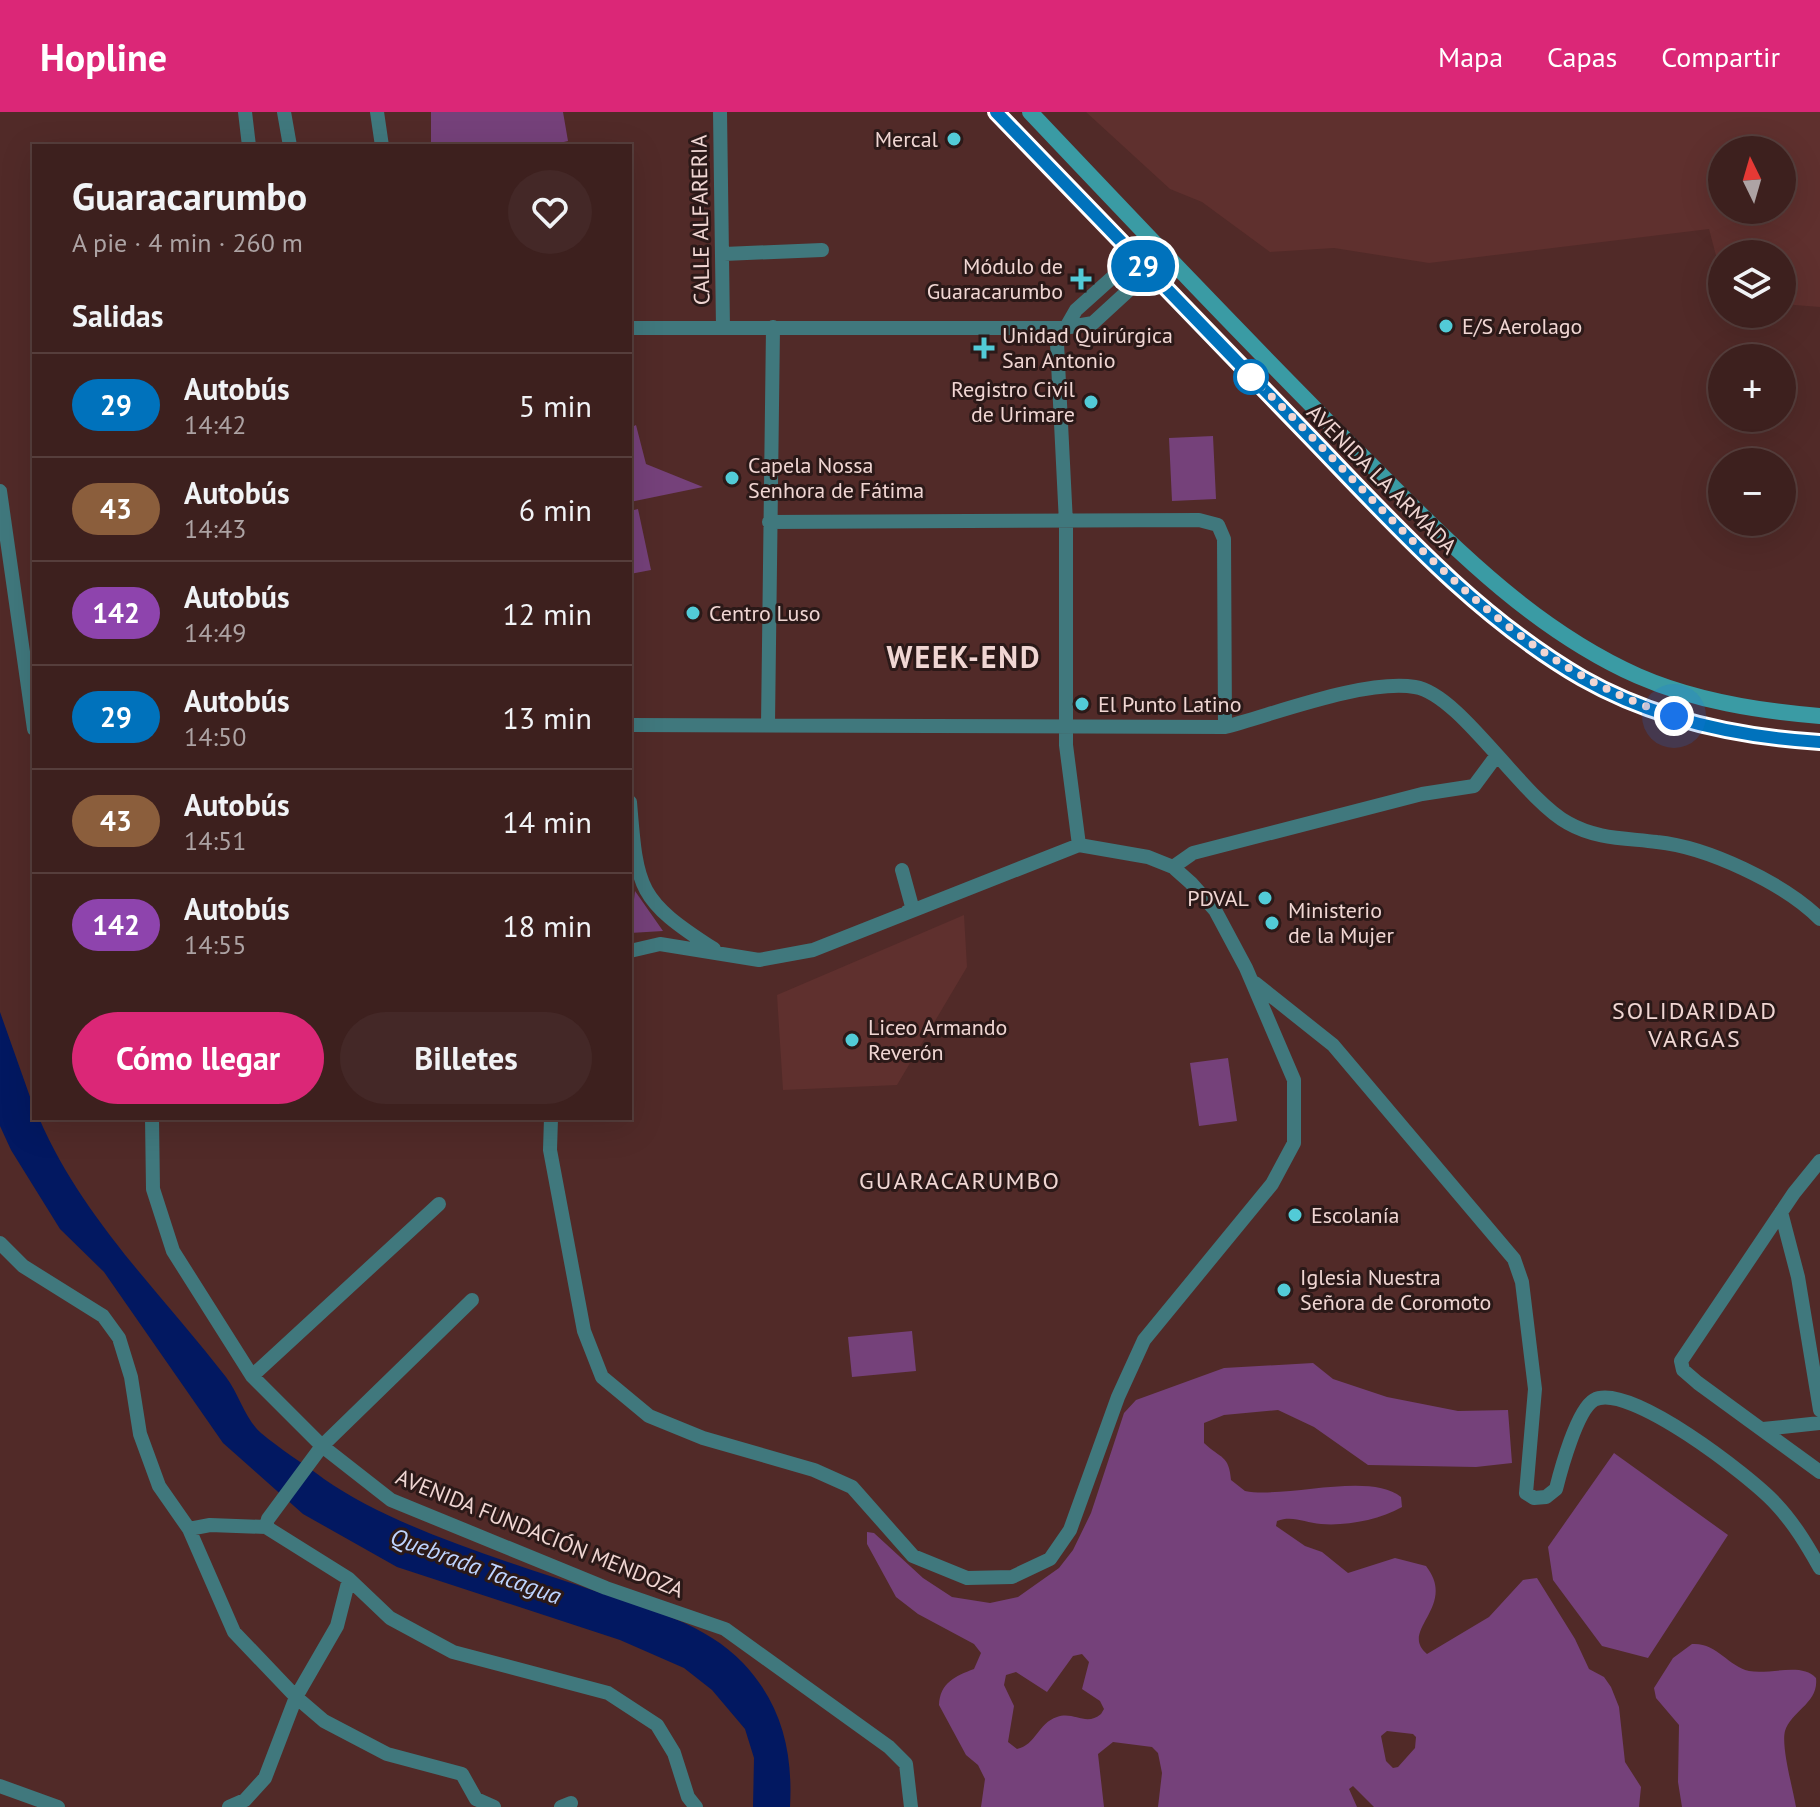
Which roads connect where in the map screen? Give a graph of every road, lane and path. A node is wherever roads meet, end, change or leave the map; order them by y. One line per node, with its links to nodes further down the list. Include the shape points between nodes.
1 (245, 112): 7 (street)
2 (284, 112): 8 (street)
3 (377, 112): 9 (street)
4 (720, 112): 12 (street, CALLE ALFARERIA)
5 (996, 112): 14 (main road, AVENIDA LA ARMADA)
6 (1030, 112): 10 (main road, AVENIDA LA ARMADA)
7 (249, 144)
8 (290, 144)
9 (382, 144)
10 (1153, 241): 13 (main road, AVENIDA LA ARMADA); 14 (street)
11 (822, 250): 12 (street)
12 (724, 254): 18 (street, CALLE ALFARERIA)
13 (1167, 255): 15 (street); 24 (main road, AVENIDA LA ARMADA, via 1440,533 1539,620 1603,658 1678,691 1755,709)
14 (1135, 258): 15 (main road, AVENIDA LA ARMADA); 19 (street, via 1076,310)
15 (1149, 272): 19 (street, via 1093,323); 29 (main road, AVENIDA LA ARMADA, via 1424,555 1545,654 1584,679 1658,711 1735,732)
16 (773, 327): 18 (street); 19 (street); 21 (street)
17 (632, 328): 18 (street)
18 (723, 328)
19 (1064, 328): 22 (street, via 1057,343)
20 (0, 491): 23 (street)
21 (769, 522): 22 (street); 25 (street)
22 (1066, 523): 26 (street); 28 (street, via 1199,520 1218,525 1224,539)
23 (32, 715)
24 (1820, 716)
25 (768, 724): 26 (street); 27 (street)
26 (1065, 724): 28 (street); 32 (street)
27 (632, 725)
28 (1225, 727): 30 (street, via 1384,685 1414,687 1431,691)
29 (1820, 742)
30 (1497, 755): 34 (street, via 1474,786 1422,794 1193,853); 38 (street, via 1566,823 1621,840 1691,849 1776,886)
31 (632, 824): 33 (street)
32 (1079, 845): 34 (street, via 1123,851); 37 (street)
33 (636, 867): 36 (street); 40 (street, via 648,898)
34 (1173, 867): 41 (street, via 1215,910)
35 (902, 870): 37 (street)
36 (632, 882)
37 (913, 910): 40 (street, via 813,950 759,960)
38 (1820, 919)
39 (632, 951): 40 (street, via 660,944)
40 (718, 951)
41 (1252, 981): 43 (street, via 1294,1080 1294,1143 1272,1184 1144,1340 1070,1530 1050,1559 1012,1577 967,1578 913,1556 852,1487 649,1416 602,1377 575,1288 550,1150); 57 (street, via 1333,1045 1514,1259 1522,1282 1535,1389 1526,1493 1546,1497 1556,1489 1584,1408 1596,1398 1616,1398 1661,1419 1750,1477 1798,1530)
42 (152, 1120): 49 (street, AVENIDA FUNDACIÓN MENDOZA, via 153,1189 173,1251)
43 (551, 1120)
44 (1820, 1161): 46 (street)
45 (439, 1204): 49 (street)
46 (1781, 1212): 50 (street, via 1801,1290); 52 (street, via 1681,1361 1698,1383)
47 (0, 1243): 56 (street, via 23,1266 103,1316 119,1338 154,1473)
48 (472, 1300): 53 (street)
49 (252, 1376): 53 (street, AVENIDA FUNDACIÓN MENDOZA)
50 (1820, 1410)
51 (1820, 1423): 52 (street)
52 (1763, 1429): 54 (street)
53 (322, 1446): 55 (street); 66 (street, AVENIDA FUNDACIÓN MENDOZA, via 391,1500 736,1635 889,1747 906,1764)
54 (1820, 1472)
55 (267, 1523): 56 (street); 58 (street)
56 (189, 1529): 59 (street, via 234,1632)
57 (1820, 1568)
58 (349, 1579): 59 (street, via 337,1626); 65 (street, via 390,1618 453,1652 608,1693 657,1725)
59 (296, 1697): 61 (street, via 324,1721 387,1754 462,1774); 63 (street, via 265,1778 245,1800)
60 (0, 1786): 62 (street)
61 (474, 1803): 64 (street)
62 (58, 1807)
63 (229, 1807)
64 (494, 1807)
65 (696, 1807)
66 (911, 1807)

